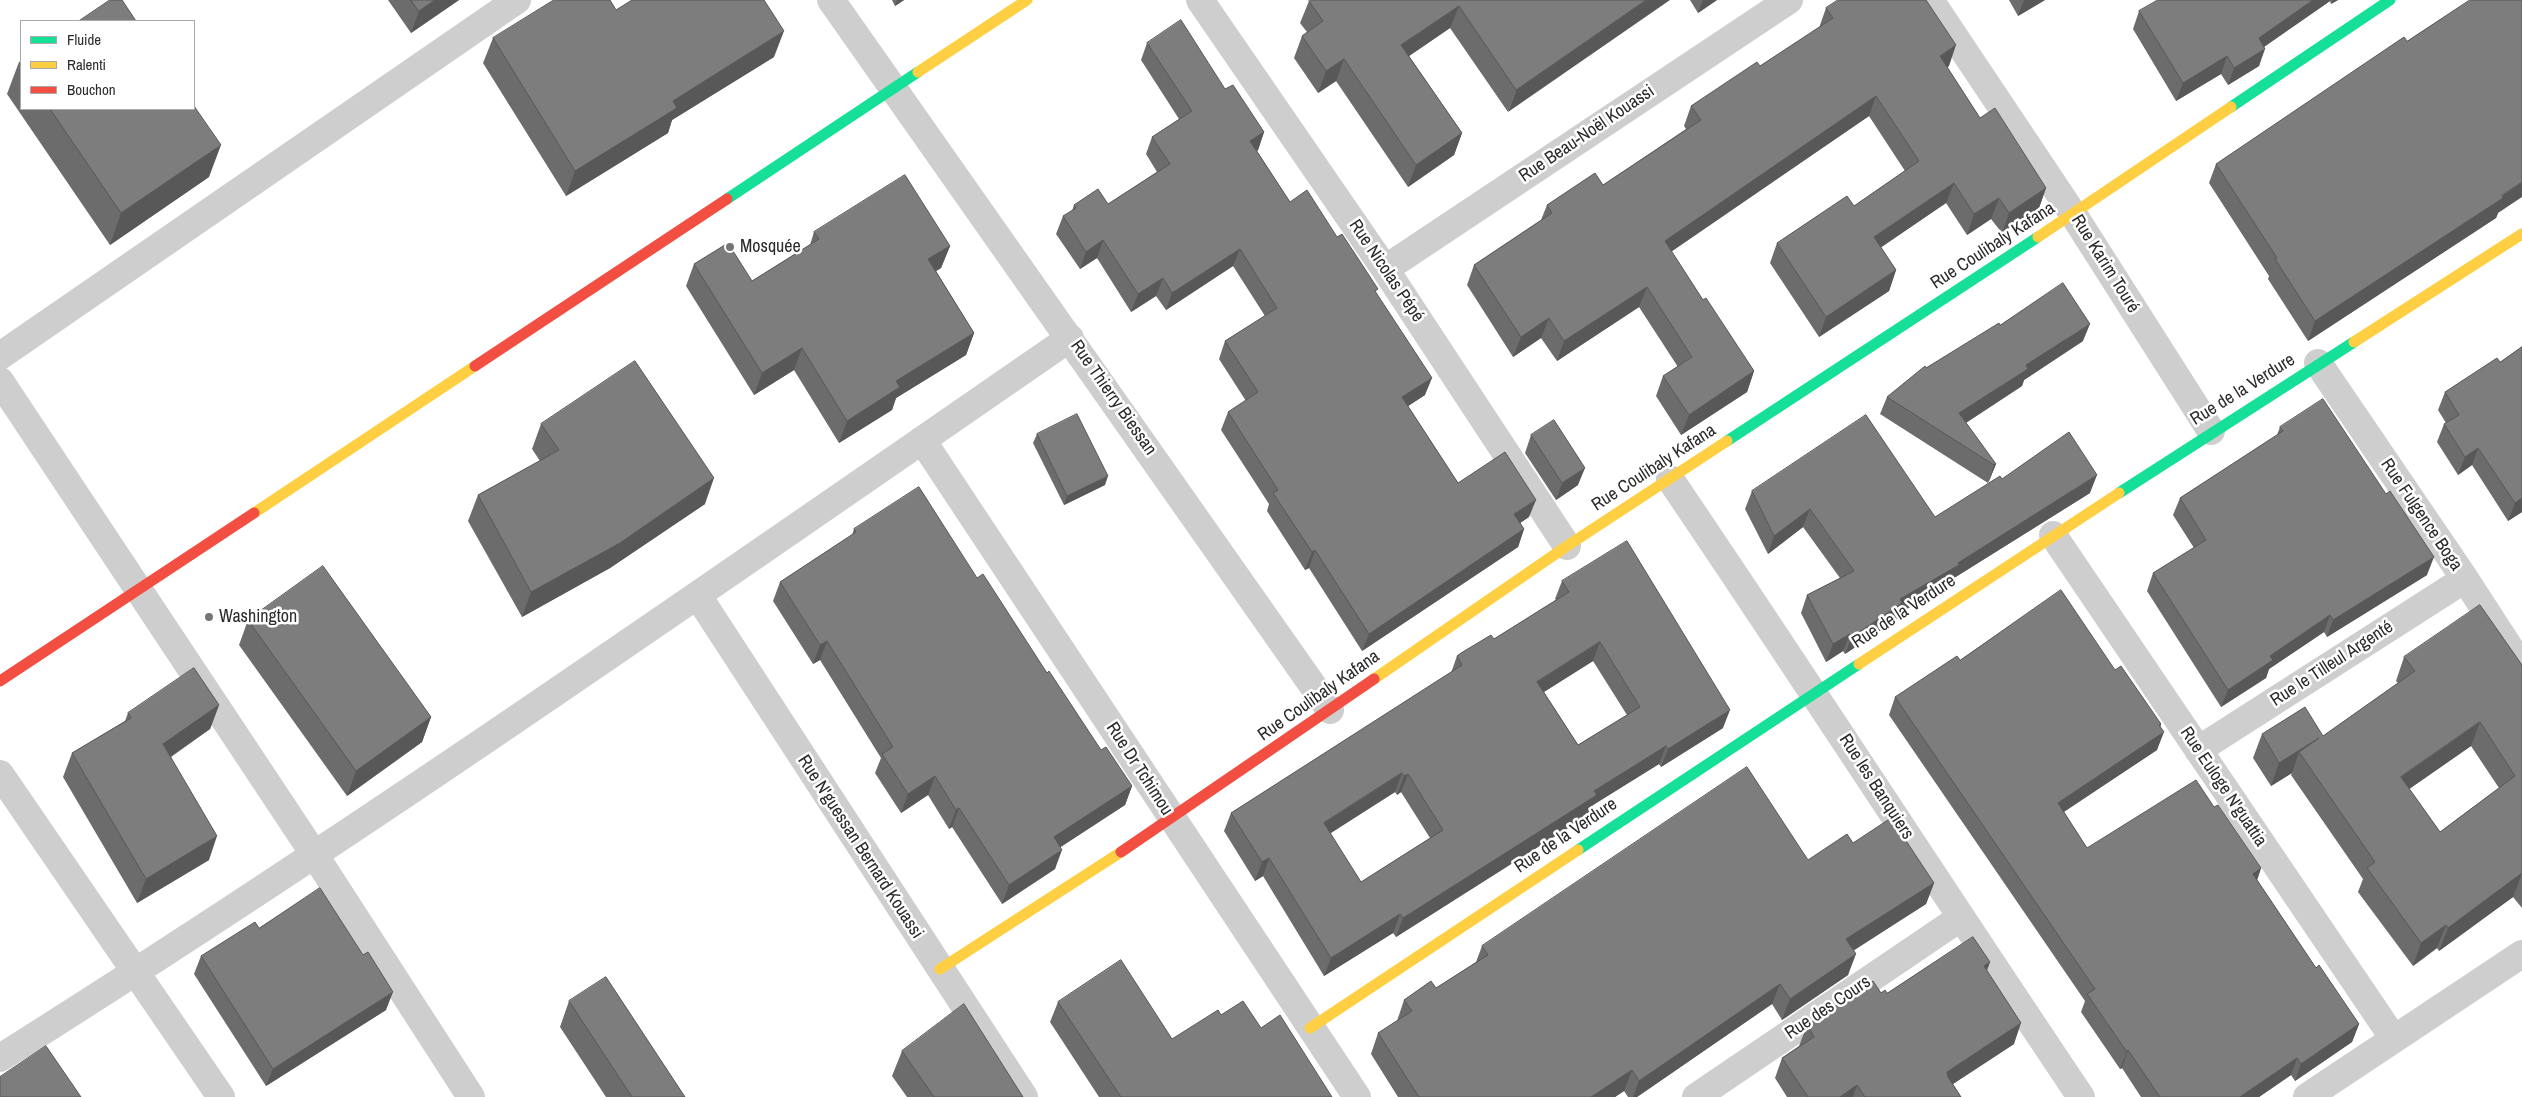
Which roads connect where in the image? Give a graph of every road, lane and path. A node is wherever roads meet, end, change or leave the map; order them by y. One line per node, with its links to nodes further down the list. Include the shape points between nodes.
1 (517, 0): 13 (street)
2 (831, 0): 8 (street, Rue Thierry Biessan)
3 (1026, 0): 8 (street)
4 (1200, 0): 11 (street, Rue Nicolas Pépé)
5 (1789, 0): 11 (street, Rue Beau-Noël Kouassi)
6 (1930, 0): 9 (street, Rue Karim Touré)
7 (2390, 0): 9 (street, Rue Coulibaly Kafana)
8 (892, 89): 12 (street, Rue Thierry Biessan); 22 (street)
9 (2073, 214): 16 (street, Rue Karim Touré); 18 (street, Rue Coulibaly Kafana)
10 (2522, 234): 14 (street, Rue de la Verdure)
11 (1385, 269): 20 (street, Rue Nicolas Pépé)
12 (1070, 338): 17 (street); 27 (street, Rue Thierry Biessan)
13 (0, 356)
14 (2318, 363): 16 (street, Rue de la Verdure); 21 (street, Rue Fulgence Boga)
15 (0, 381): 22 (street)
16 (2211, 431): 19 (street, Rue de la Verdure)
17 (922, 440): 23 (street); 30 (street, Rue Dr Tchimou)
18 (1670, 479): 20 (street, Rue Coulibaly Kafana); 26 (street, Rue les Banquiers)
19 (2053, 535): 26 (street, Rue de la Verdure); 28 (street, Rue Euloge N'guattia)
20 (1567, 546): 27 (street, Rue Coulibaly Kafana)
21 (2465, 579): 24 (street, Rue Fulgence Boga); 28 (street, Rue le Tilleul Argenté)
22 (137, 589): 25 (street); 31 (street)
23 (698, 596): 31 (street); 34 (street, Rue N'guessan Bernard Kouassi)
24 (2522, 667)
25 (0, 681)
26 (1814, 692): 32 (street, Rue les Banquiers); 36 (street, Rue de la Verdure)
27 (1330, 710): 30 (street, Rue Coulibaly Kafana)
28 (2198, 750): 37 (street, Rue Euloge N'guattia)
29 (0, 774): 35 (street)
30 (1172, 819): 34 (street, Rue Coulibaly Kafana); 36 (street, Rue Dr Tchimou)
31 (314, 854): 35 (street); 40 (street)
32 (1960, 918): 43 (street, Rue des Cours); 44 (street, Rue les Banquiers)
33 (2522, 954): 37 (street)
34 (940, 969): 41 (street, Rue N'guessan Bernard Kouassi)
35 (137, 972): 38 (street); 39 (street)
36 (1310, 1028): 42 (street, Rue Dr Tchimou)
37 (2394, 1039): 45 (street)
38 (0, 1058)
39 (221, 1097)
40 (471, 1097)
41 (1024, 1097)
42 (1357, 1097)
43 (1696, 1097)
44 (2081, 1097)
45 (2307, 1097)

